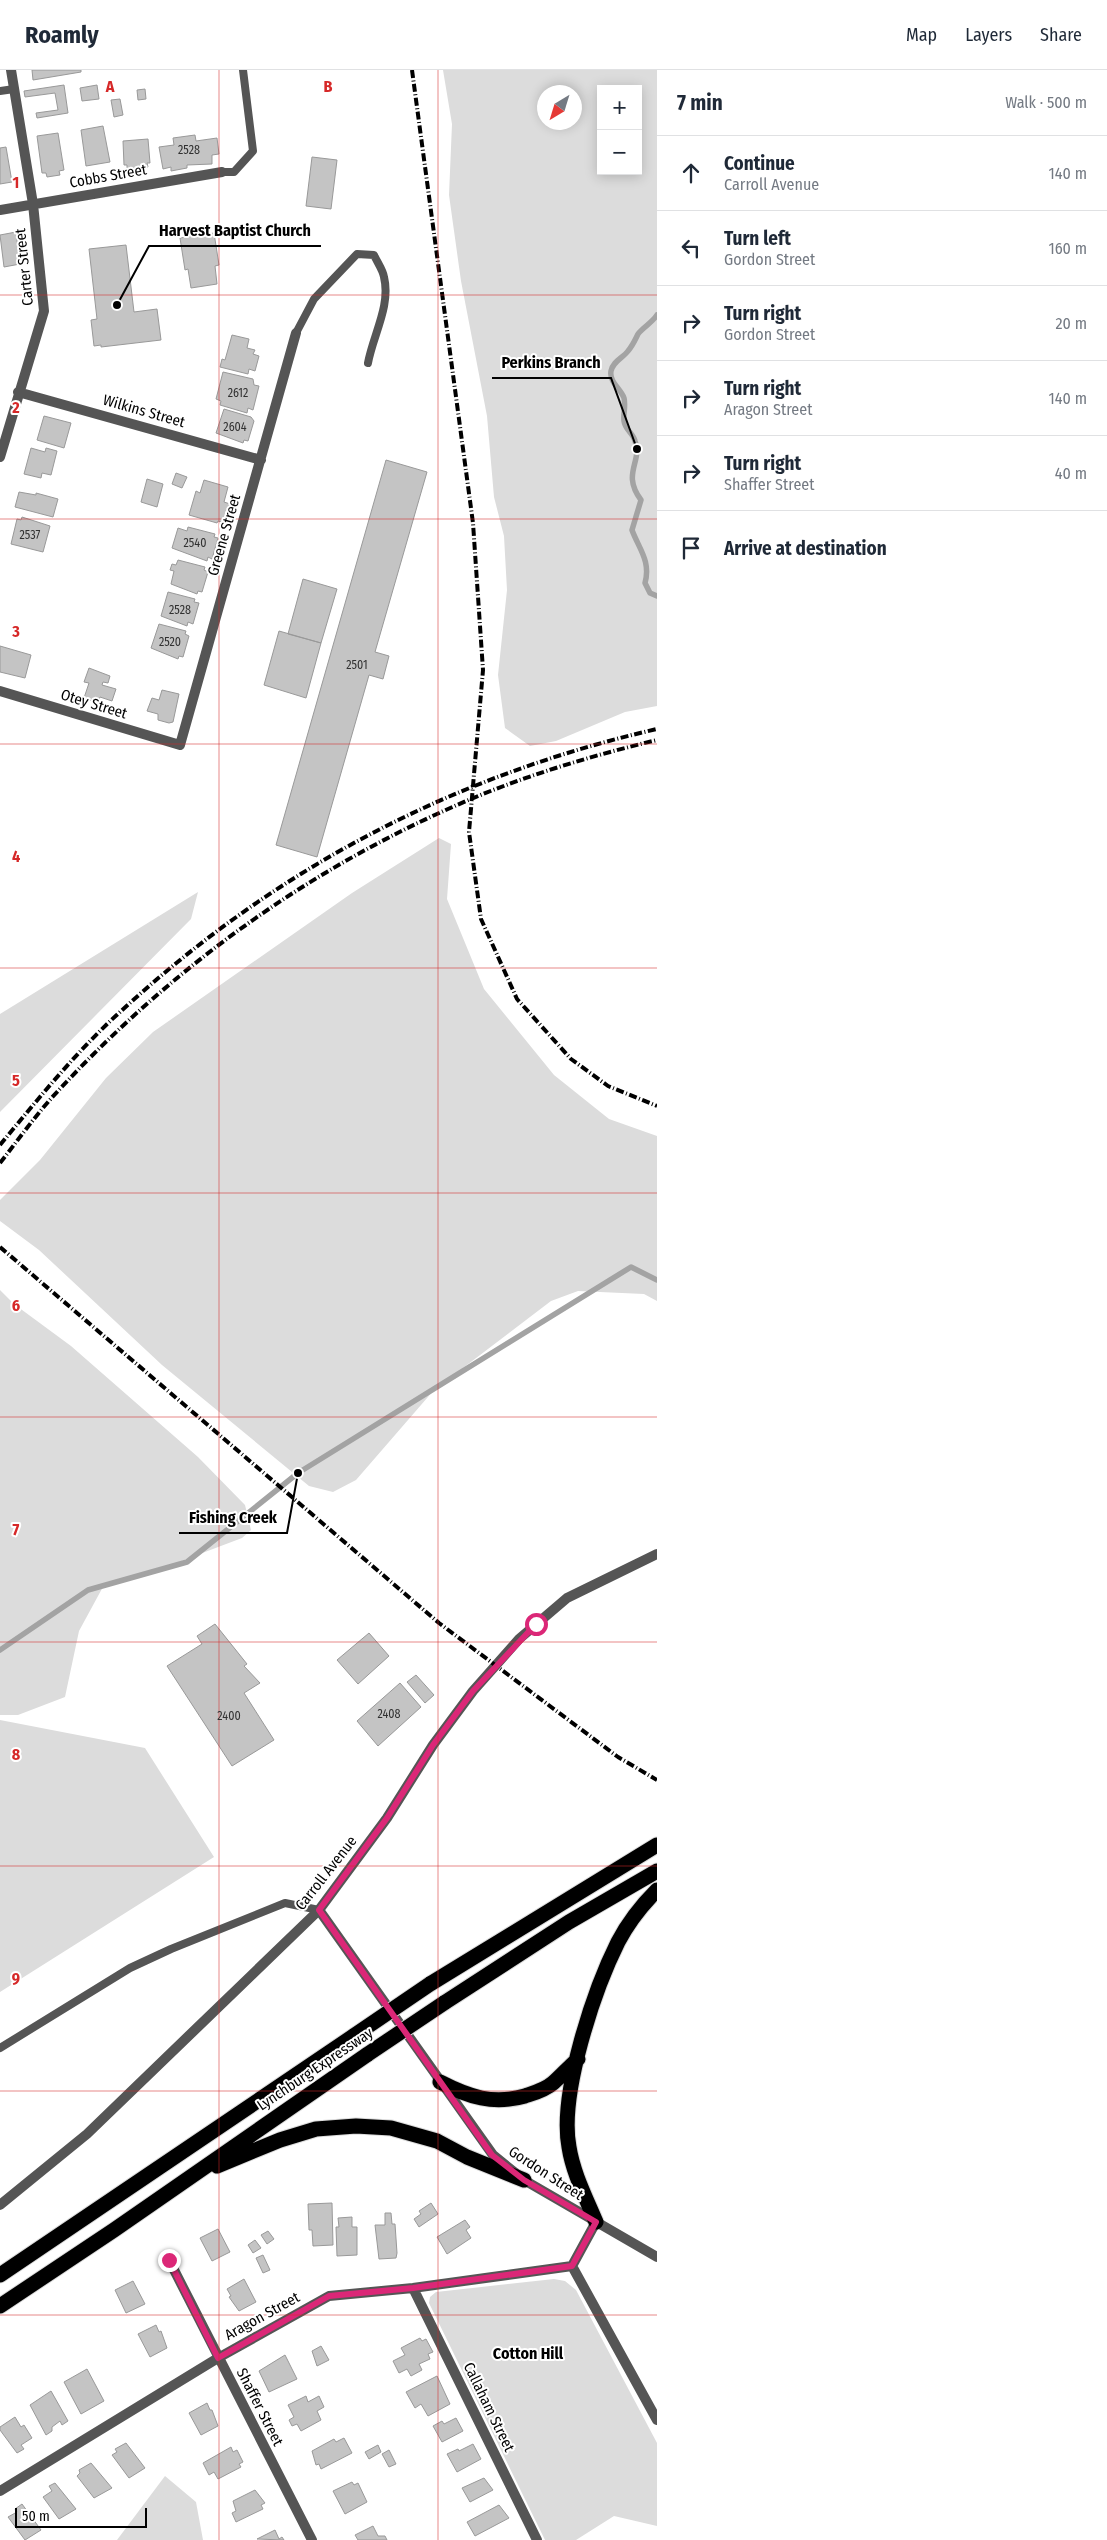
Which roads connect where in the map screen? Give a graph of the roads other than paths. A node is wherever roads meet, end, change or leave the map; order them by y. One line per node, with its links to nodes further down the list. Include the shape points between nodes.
1 (11, 70): 3 (street, Carter Street)
2 (243, 70): 5 (lane, via 253,151 234,172)
3 (14, 89): 4 (lane); 6 (street, Carter Street)
4 (0, 91)
5 (222, 172): 6 (street, Cobbs Street)
6 (33, 204): 7 (street, Cobbs Street); 10 (street, Carter Street, via 44,311)
7 (0, 210)
8 (296, 333): 9 (lane, via 314,299 344,265 357,254 374,255 384,277 384,313); 12 (street, Greene Street)
9 (368, 363)
10 (18, 392): 11 (street, Carter Street); 12 (street, Wilkins Street)
11 (0, 457)
12 (262, 460): 14 (street, Greene Street)
13 (0, 691): 14 (street, Otey Street)
14 (180, 745)
15 (657, 1554): 19 (street, Carroll Avenue, via 567,1598 519,1639 467,1698 387,1818)
16 (657, 1845): 30 (highway, Lynchburg Expressway, bridge, via 430,1984)
17 (657, 1871): 23 (highway, Lynchburg Expressway, bridge, via 569,1922 444,2003)
18 (657, 1890): 21 (highway, via 619,1940 600,1986)
19 (319, 1910): 20 (lane, via 285,1903 172,1949 130,1968); 22 (street, Gordon Street); 25 (street, Carroll Avenue, via 87,2134)
20 (0, 2048)
21 (578, 2060): 22 (highway, via 551,2085 534,2094 509,2100 486,2100); 26 (highway, via 568,2119 569,2147)
22 (440, 2082): 24 (street, Gordon Street, via 492,2155)
23 (190, 2177): 24 (highway, via 280,2140 316,2129 356,2126 392,2128 437,2141); 32 (highway, Lynchburg Expressway)
24 (524, 2180): 26 (street, Gordon Street)
25 (0, 2205)
26 (596, 2222): 27 (street, Gordon Street); 29 (street)
27 (657, 2257)
28 (169, 2260): 33 (street, Shaffer Street)
29 (572, 2266): 31 (street, Aragon Street); 34 (street)
30 (0, 2275)
31 (413, 2288): 33 (street, Aragon Street, via 329,2296); 37 (street, Callaham Street)
32 (0, 2306)
33 (218, 2358): 35 (street, Aragon Street); 36 (street, Shaffer Street)
34 (657, 2420)
35 (0, 2491)
36 (312, 2540)
37 (538, 2540)

